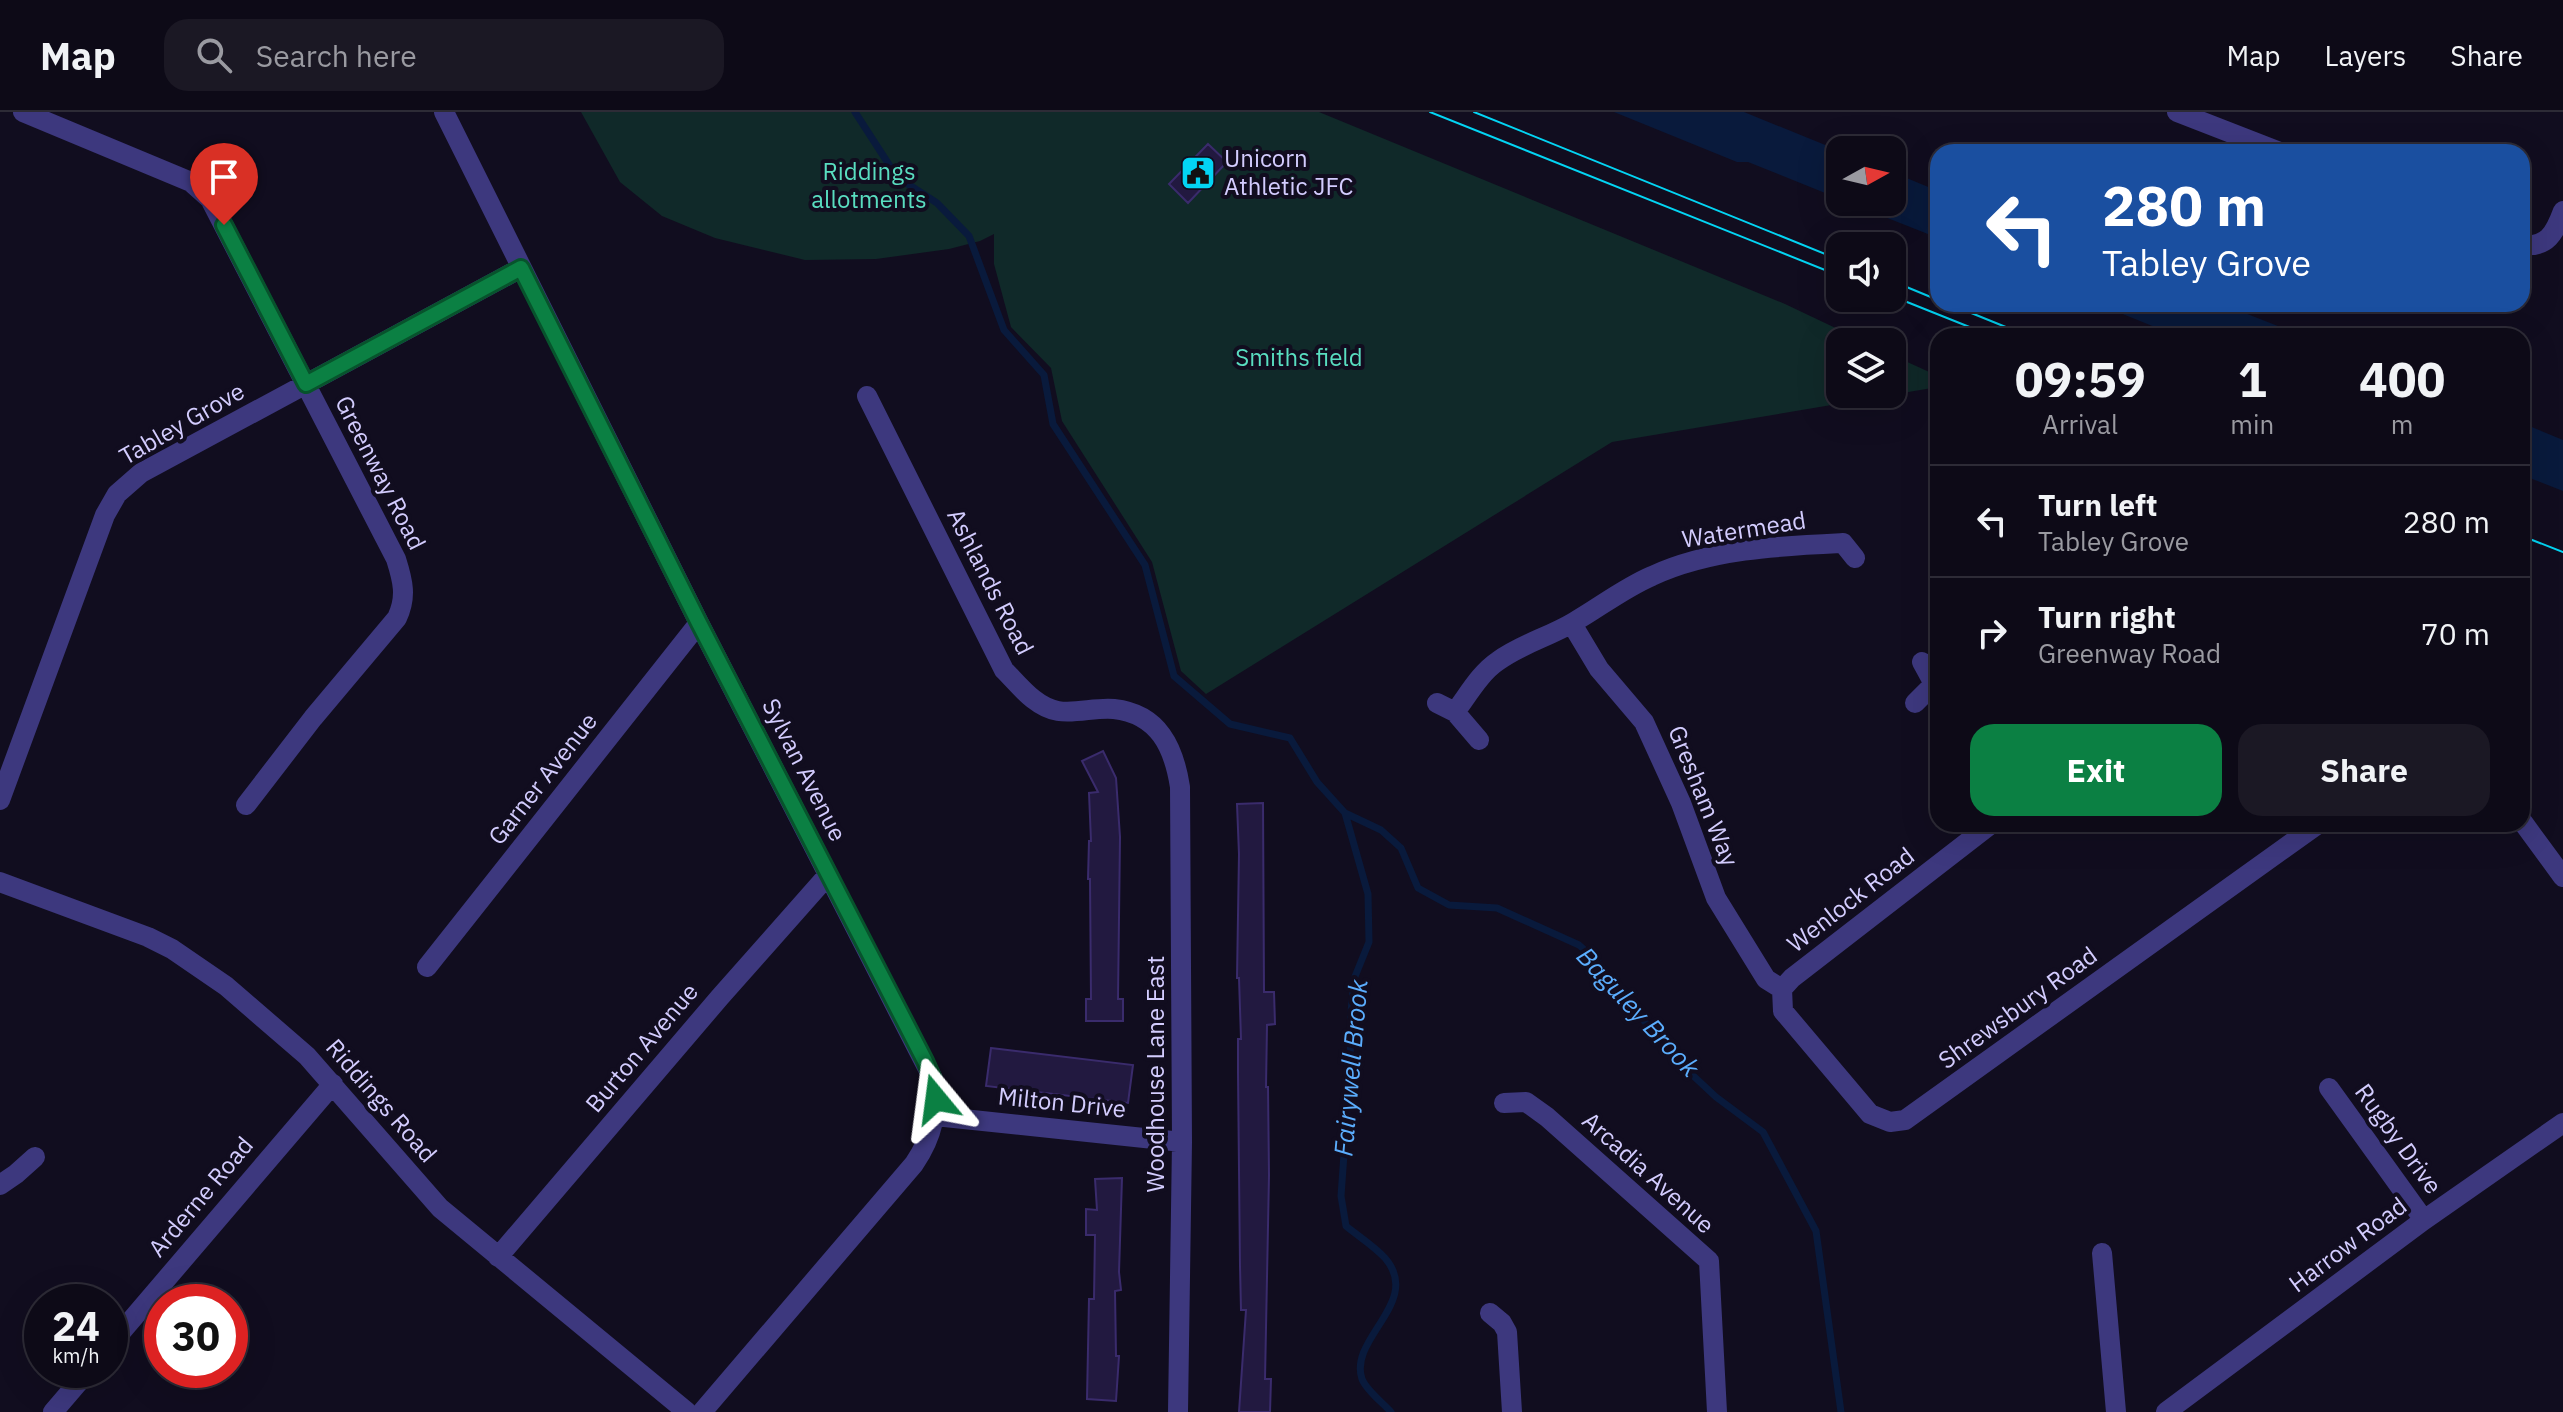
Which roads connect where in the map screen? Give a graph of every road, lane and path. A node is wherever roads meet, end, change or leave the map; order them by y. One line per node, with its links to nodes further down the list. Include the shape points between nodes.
1 (23, 112): 8 (street, Greenway Road, via 202,190)
2 (444, 112): 7 (street, Sylvan Avenue)
3 (2177, 112): 4 (street)
4 (2259, 144)
5 (2563, 211): 6 (street, via 2550,238)
6 (2530, 246)
7 (521, 268): 8 (street, Tabley Grove); 11 (street, Sylvan Avenue)
8 (306, 384): 19 (street, Tabley Grove, via 141,473 117,494); 20 (street, Greenway Road, via 396,559 405,592 397,618)
9 (867, 396): 17 (street, Ashlands Road, via 1004,670 1037,702 1057,711 1113,709 1135,714)
10 (1851, 543): 12 (street, Watermead, via 1757,550 1684,564 1623,590)
11 (699, 623): 24 (street, Sylvan Avenue); 27 (street, Garner Avenue)
12 (1572, 624): 18 (street, Watermead, via 1497,661 1446,708); 28 (street, Gresham Way, via 1599,669 1644,722 1716,898 1766,979)
13 (1922, 662): 14 (street)
14 (1930, 675)
15 (1930, 690): 16 (street)
16 (1915, 703)
17 (1165, 739): 34 (street, Woodhouse Lane East, via 1176,758 1180,787)
18 (1479, 740)
19 (0, 800)
20 (246, 805)
21 (1981, 832): 28 (street, Wenlock Road)
22 (2307, 832): 28 (street, Shrewsbury Road, via 1905,1120 1890,1122 1870,1114 1783,1011)
23 (2530, 832): 25 (street)
24 (828, 875): 32 (street, Sylvan Avenue, via 933,1079); 39 (street, Burton Avenue)
25 (2563, 877)
26 (0, 882): 29 (street, Riddings Road, via 172,949 252,1006)
27 (427, 967)
28 (1782, 989)
29 (333, 1084): 39 (street, Riddings Road, via 440,1208); 41 (street, Arderne Road)
30 (2329, 1088): 37 (street, Rugby Drive)
31 (1504, 1103): 48 (street, Arcadia Avenue, via 1526,1102 1547,1117 1709,1261)
32 (935, 1116): 34 (street, Milton Drive); 45 (street, Sylvan Avenue, via 914,1164)
33 (2563, 1123): 37 (street, Harrow Road)
34 (1182, 1142): 46 (street, Woodhouse Lane East)
35 (35, 1157): 36 (street)
36 (0, 1185)
37 (2424, 1220): 50 (street, Harrow Road)
38 (2102, 1253): 49 (street)
39 (498, 1257): 44 (street, Riddings Road)
40 (1490, 1313): 47 (street, via 1507,1332)
41 (128, 1324)
42 (74, 1388): 43 (street)
43 (53, 1412)
44 (687, 1412)
45 (702, 1412)
46 (1178, 1412)
47 (1512, 1412)
48 (1717, 1412)
49 (2116, 1412)
50 (2166, 1412)

